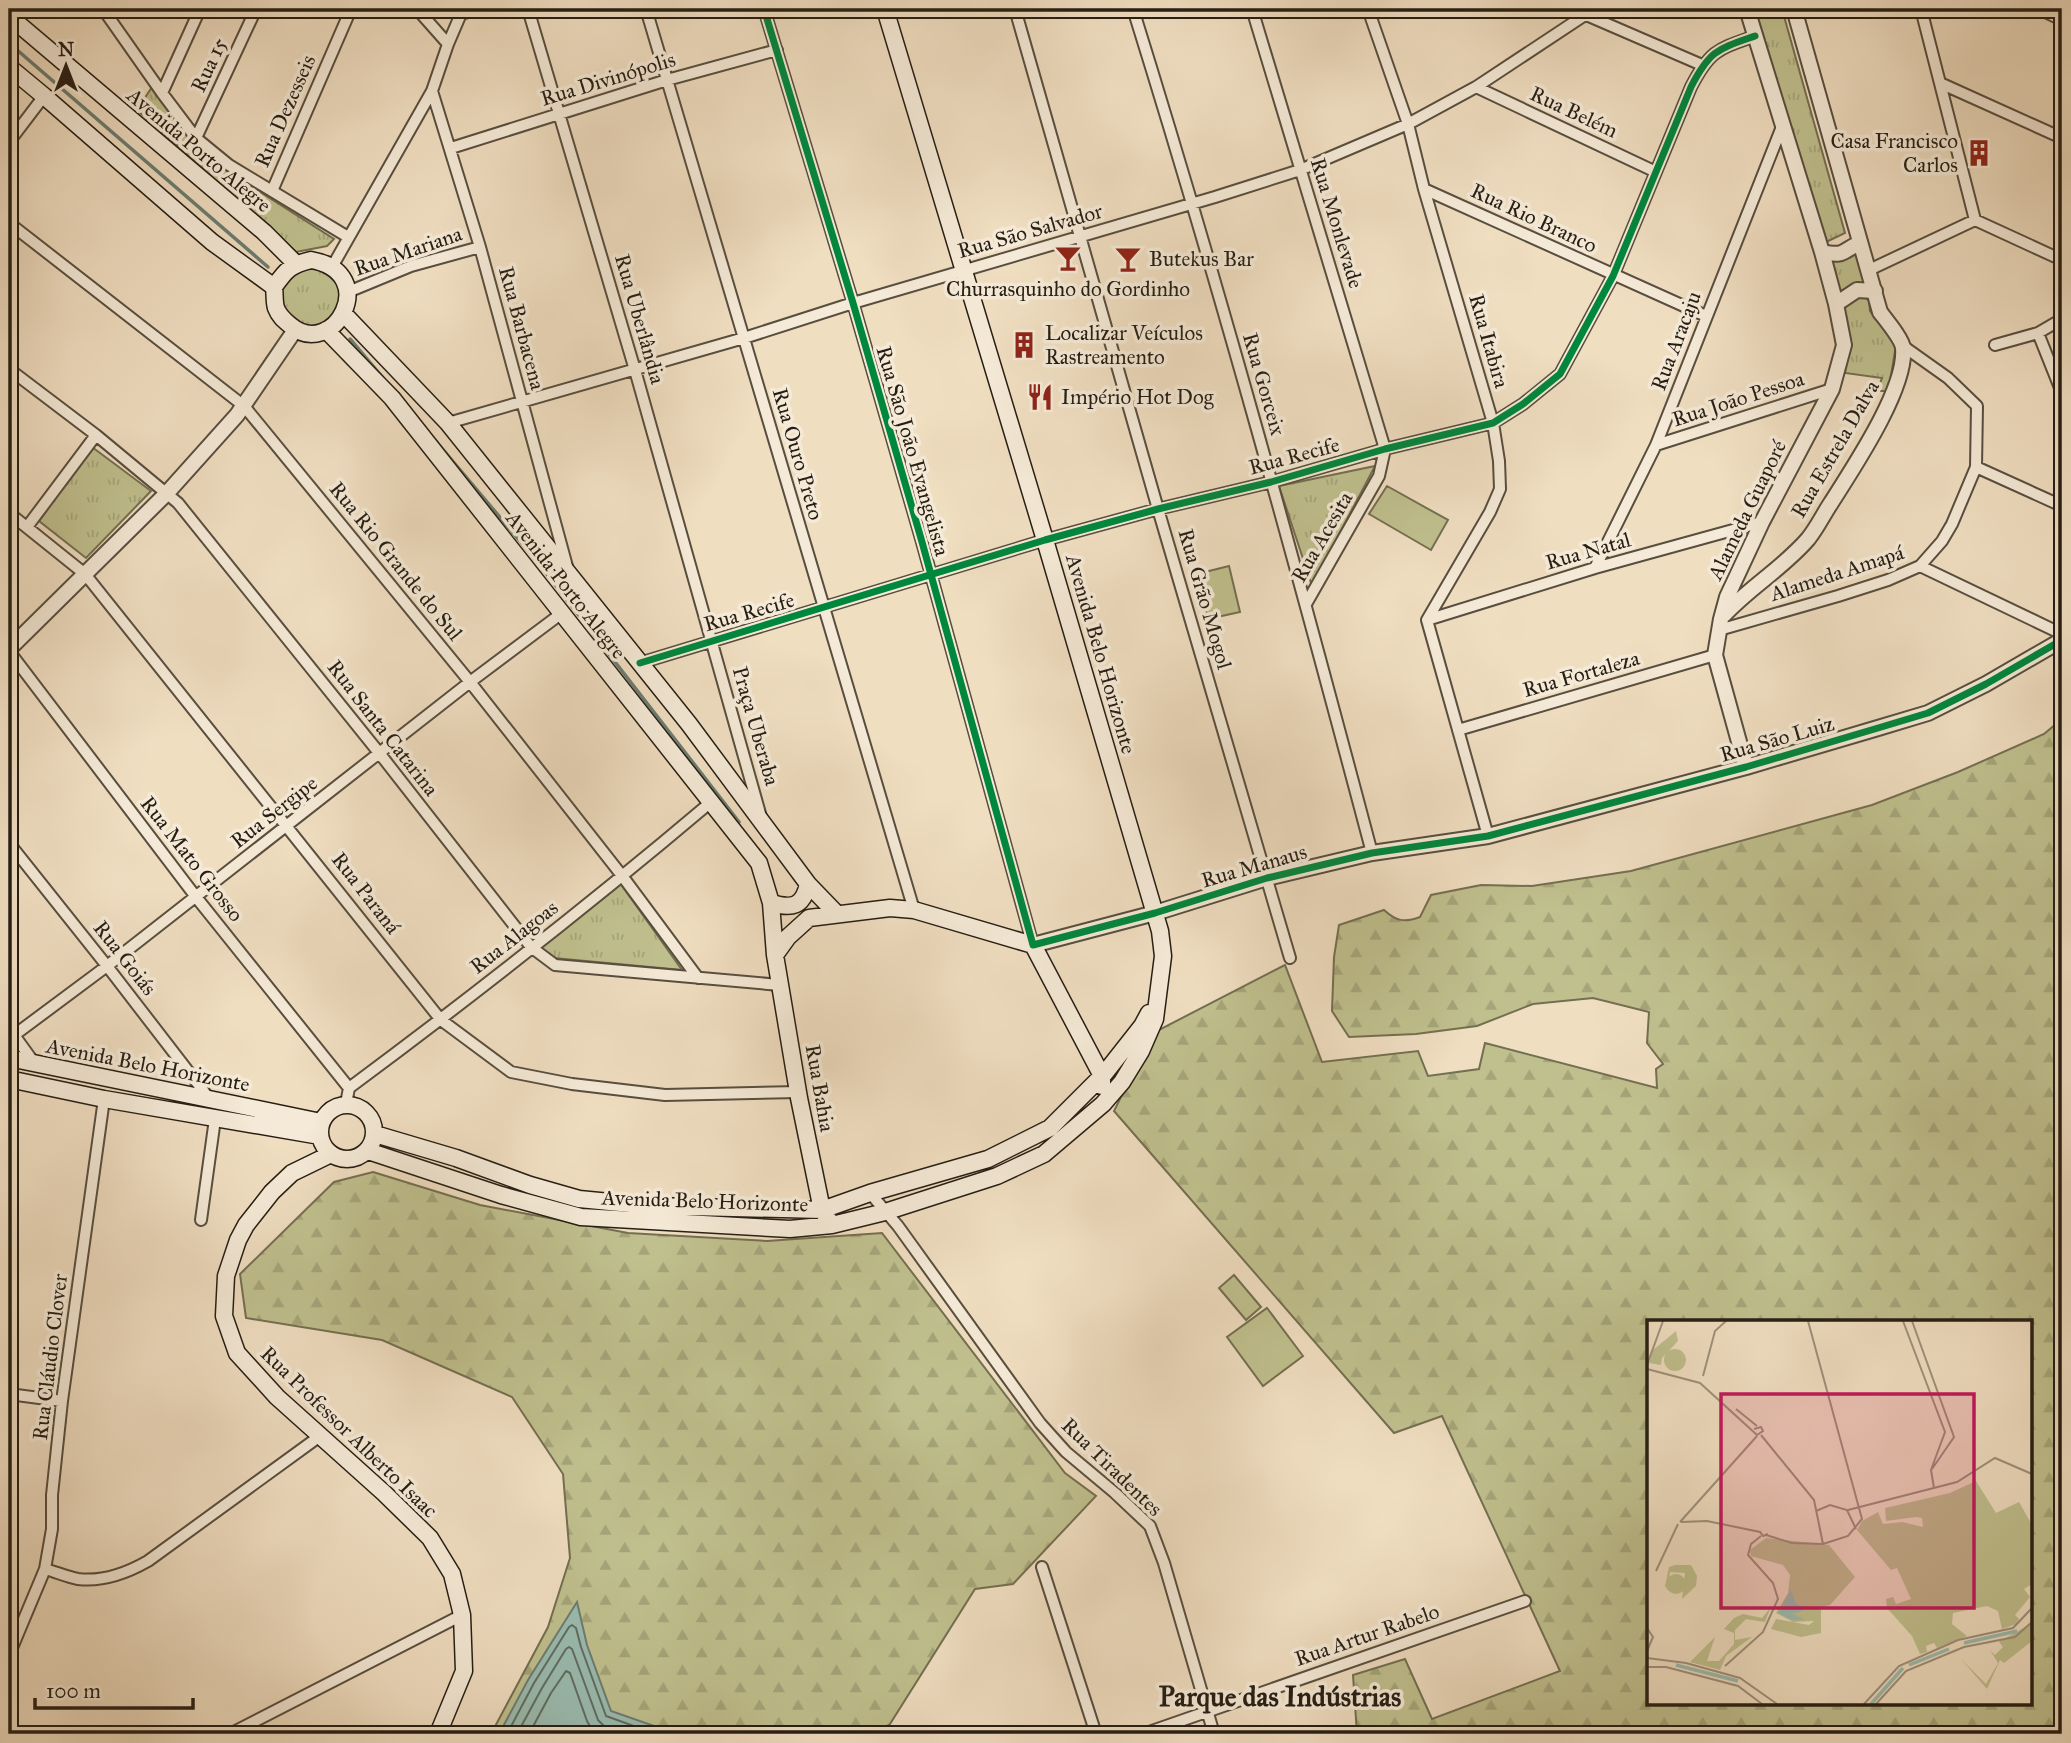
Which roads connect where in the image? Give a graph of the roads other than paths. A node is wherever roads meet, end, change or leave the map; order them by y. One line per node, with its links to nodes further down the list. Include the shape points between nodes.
1 (200, 9): 33 (street)
2 (256, 9): 38 (street, Rua 15)
3 (351, 9): 45 (street, Rua Dezesseis)
4 (417, 9): 25 (street)
5 (478, 9): 19 (street)
6 (528, 9): 35 (street, Rua Uberlândia)
7 (646, 9): 29 (street, Rua Ouro Preto)
8 (764, 9): 26 (street, Rua São João Evangelista)
9 (885, 9): 57 (main road, Avenida Belo Horizonte)
10 (1014, 9): 49 (street, Rua Grão Mogol)
11 (1133, 9): 46 (street, Rua Gorceix)
12 (1252, 9): 42 (street, Rua Monlevade)
13 (1381, 9): 20 (street)
14 (1747, 9): 24 (street, Alameda Guaporé)
15 (1794, 9): 51 (street)
16 (1921, 9): 30 (street)
17 (2039, 9): 23 (street)
18 (107, 11): 33 (street)
19 (462, 11): 25 (street)
20 (1369, 12): 36 (street, Rua Itabira)
21 (1589, 12): 27 (street); 31 (street, Rua São Salvador)
22 (9, 16): 55 (main road, Avenida Porto Alegre)
23 (2062, 20)
24 (1755, 36): 27 (street, Rua Recife, via 1719,49); 37 (street, Alameda Guaporé)
25 (448, 44): 32 (street)
26 (777, 50): 29 (street, Rua Divinópolis); 63 (street, Rua São João Evangelista)
27 (1702, 65): 43 (street, Rua Recife)
28 (9, 67): 34 (main road)
29 (667, 80): 35 (street, Rua Divinópolis); 71 (street, Rua Ouro Preto)
30 (1940, 83): 39 (street); 47 (street)
31 (1476, 87): 36 (street, Rua São Salvador); 43 (street, Rua Belém)
32 (432, 91): 41 (street, Rua Barbacena); 50 (street)
33 (162, 93): 38 (street)
34 (44, 96): 40 (street); 60 (main road, via 212,242)
35 (559, 115): 41 (street, Rua Divinópolis); 75 (street, Rua Uberlândia)
36 (1408, 124): 42 (street, Rua São Salvador); 44 (street, Rua Itabira)
37 (1783, 124): 53 (street, Alameda Guaporé); 66 (street, Rua Aracaju)
38 (197, 138): 45 (street, via 229,165)
39 (2062, 138)
40 (9, 142)
41 (451, 148): 52 (street, Rua Barbacena)
42 (1300, 170): 46 (street, Rua São Salvador); 84 (street, Rua Monlevade)
43 (1656, 172): 59 (street, Rua Recife)
44 (1424, 189): 59 (street, Rua Rio Branco); 81 (street, Rua Itabira)
45 (272, 191): 50 (street)
46 (1194, 204): 49 (street, Rua São Salvador); 86 (street, Rua Gorceix)
47 (1975, 220): 54 (street); 58 (street)
48 (9, 223): 79 (street, Rua Rio Grande do Sul)
49 (1080, 236): 57 (street, Rua São Salvador); 89 (street, Rua Grão Mogol)
50 (348, 237): 56 (street)
51 (1860, 243): 53 (street, via 1845,253); 58 (street)
52 (480, 247): 62 (street, Rua Mariana, via 411,266); 78 (street, Rua Barbacena)
53 (1822, 252): 64 (street, Alameda Guaporé)
54 (2062, 260)
55 (296, 264): 56 (main road, via 311,260); 60 (main road)
56 (332, 267): 62 (main road)
57 (964, 270): 63 (street, Rua São Salvador); 93 (main road, Avenida Belo Horizonte)
58 (1869, 270): 61 (street)
59 (1613, 276): 66 (street, Rua Rio Branco); 81 (street, Rua Recife, via 1560,374)
60 (274, 286): 68 (main road, via 276,309)
61 (1875, 290): 64 (street, via 1857,290); 73 (street, via 1880,312)
62 (348, 292): 65 (main road)
63 (853, 303): 71 (street, Rua São Salvador); 97 (street, Rua São João Evangelista)
64 (1836, 304): 77 (street, Alameda Guaporé, via 1844,345)
65 (344, 314): 69 (main road); 80 (main road, Avenida Porto Alegre)
66 (1706, 316): 83 (street, Rua Aracaju)
67 (2062, 319): 70 (street)
68 (295, 330): 69 (main road, via 313,334); 79 (street)
69 (326, 330): 101 (main road, Avenida Porto Alegre, via 392,398)
70 (2038, 333): 72 (street); 76 (street)
71 (744, 338): 75 (street, Rua São Salvador); 100 (street, Rua Ouro Preto)
72 (1995, 345)
73 (1903, 346): 85 (street, Alameda Amapá, via 1977,406); 103 (street, Rua Estrela Dalva, via 1900,374 1884,413 1808,538 1741,597)
74 (9, 369): 82 (street, Rua Santa Catarina)
75 (635, 370): 78 (street, Rua São Salvador); 106 (street, Rua Uberlândia)
76 (2060, 388)
77 (1832, 389): 83 (street, Rua João Pessoa); 91 (street, Alameda Guaporé)
78 (522, 402): 80 (street, Rua São Salvador); 98 (street, Rua Barbacena)
79 (244, 406): 87 (street); 110 (street, Rua Rio Grande do Sul)
80 (448, 423): 98 (main road, Avenida Porto Alegre)
81 (1493, 423): 84 (street, Rua Recife); 102 (street, Rua Itabira, via 1500,489)
82 (96, 435): 87 (street, Rua Santa Catarina); 92 (street)
83 (1656, 445): 95 (street, Rua Aracaju)
84 (1385, 449): 86 (street, Rua Recife); 99 (street, Rua Acesita, via 1379,476)
85 (1976, 467): 88 (street); 94 (street, Alameda Amapá, via 1952,524)
86 (1271, 482): 89 (street, Rua Recife); 99 (street, Rua Gorceix)
87 (167, 493): 96 (street); 112 (street, Rua Santa Catarina)
88 (2062, 506)
89 (1158, 509): 93 (street, Rua Recife); 121 (street, Rua Grão Mogol)
90 (9, 513): 92 (street, Rua Paraná)
91 (1762, 522): 95 (street, Rua Natal); 103 (street, Alameda Guaporé, via 1727,597)
92 (27, 527): 96 (street, Rua Paraná)
93 (1045, 540): 97 (street, Rua Recife); 127 (main road, Avenida Belo Horizonte)
94 (1920, 566): 103 (street, Alameda Amapá, via 1838,596); 104 (street)
95 (1595, 568): 102 (street, Rua Natal)
96 (85, 574): 107 (street); 116 (street, Rua Paraná)
97 (931, 576): 100 (street, Rua Recife); 128 (street, Rua São João Evangelista)
98 (570, 577): 109 (main road, Avenida Porto Alegre)
99 (1306, 604): 119 (street, Rua Gorceix)
100 (824, 609): 106 (street, Rua Recife); 125 (street, Rua Ouro Preto)
101 (562, 613): 110 (street, Rua Sergipe); 114 (main road, Avenida Porto Alegre)
102 (1427, 620): 111 (street)
103 (1720, 624): 108 (street, Alameda Guaporé)
104 (2062, 634)
105 (2062, 640): 113 (street, Rua São Luiz, via 1928,713)
106 (712, 641): 109 (street, Rua Recife); 115 (street, Praça Uberaba)
107 (9, 650): 123 (street, Rua Mato Grosso)
108 (1715, 655): 111 (street, Rua Fortaleza); 113 (street)
109 (640, 663): 115 (main road, Avenida Porto Alegre)
110 (470, 682): 112 (street, Rua Sergipe); 120 (street, Rua Rio Grande do Sul)
111 (1458, 730): 117 (street)
112 (380, 754): 116 (street, Rua Sergipe); 129 (street, Rua Santa Catarina)
113 (1746, 767): 117 (street, Rua São Luiz)
114 (711, 802): 120 (street, Rua Alagoas); 124 (main road, Avenida Porto Alegre, via 760,863)
115 (762, 821): 122 (main road, Avenida Porto Alegre)
116 (288, 825): 123 (street, Rua Sergipe); 136 (street, Rua Paraná)
117 (1488, 836): 119 (street, Rua Manaus)
118 (9, 843): 132 (street, Rua Goiás)
119 (1372, 853): 121 (street, Rua Manaus)
120 (622, 877): 129 (street, Rua Alagoas); 133 (street, Rua Rio Grande do Sul)
121 (1267, 878): 127 (street, Rua Manaus); 131 (street, Rua Grão Mogol)
122 (808, 884): 124 (main road, via 798,904); 126 (main road, Avenida Porto Alegre)
123 (196, 897): 132 (street, Rua Sergipe); 143 (street, Rua Mato Grosso)
124 (772, 903): 130 (main road, Avenida Porto Alegre)
125 (914, 910): 126 (main road); 128 (main road)
126 (836, 913): 130 (main road, via 809,918)
127 (1155, 913): 128 (street, Rua Manaus); 135 (main road, Avenida Belo Horizonte, via 1163,957)
128 (1033, 945): 140 (main road)
129 (531, 947): 133 (street, Rua Santa Catarina, via 555,965); 136 (street, Rua Alagoas)
130 (775, 956): 134 (main road, Rua Bahia)
131 (1290, 958)
132 (107, 966): 137 (street, Rua Sergipe); 144 (street, Rua Goiás)
133 (698, 978): 134 (street, Rua Santa Catarina)
134 (780, 985): 142 (main road, Rua Bahia)
135 (1160, 992): 140 (main road, Avenida Belo Horizonte, via 1142,1026); 146 (main road, Avenida Belo Horizonte, via 1155,1019 1141,1051)
136 (441, 1020): 142 (street, Rua Paraná, via 512,1072 665,1094); 143 (street, Rua Alagoas)
137 (11, 1034): 139 (street)
138 (9, 1058): 139 (main road, Avenida Belo Horizonte)
139 (36, 1064): 144 (main road, Avenida Belo Horizonte)
140 (1102, 1076): 146 (main road); 152 (main road, Avenida Belo Horizonte, via 1049,1128 988,1159)
141 (9, 1079): 145 (main road, Avenida Belo Horizonte)
142 (798, 1092): 153 (main road, Rua Bahia)
143 (348, 1096): 148 (main road, via 331,1109); 149 (main road, via 367,1112)
144 (208, 1097): 148 (main road, Avenida Belo Horizonte)
145 (104, 1099): 147 (main road, Avenida Belo Horizonte); 158 (street, Rua Cláudio Clover)
146 (1103, 1104): 154 (main road, Avenida Belo Horizonte, via 1044,1154 998,1176)
147 (215, 1119): 148 (main road, Avenida Belo Horizonte); 155 (street)
148 (320, 1129): 151 (main road, via 324,1148)
149 (375, 1134): 150 (main road); 153 (main road, Avenida Belo Horizonte, via 579,1199 651,1206)
150 (368, 1151): 151 (main road, via 345,1160); 156 (main road, Avenida Belo Horizonte, via 581,1217 790,1229)
151 (331, 1154): 159 (main road, Rua Professor Alberto Isaac, via 292,1173 246,1225 226,1276 224,1316 237,1353)
152 (870, 1193): 153 (main road, Avenida Belo Horizonte); 154 (street, Rua Tiradentes)
153 (822, 1210): 156 (main road, Rua Bahia)
154 (885, 1212): 156 (main road, Avenida Belo Horizonte); 165 (street, Rua Tiradentes, via 1040,1423 1150,1526)
155 (201, 1220)
156 (832, 1225)
157 (9, 1394): 158 (street)
158 (62, 1401): 161 (street, Rua Cláudio Clover)
159 (320, 1436): 161 (street, via 126,1573 79,1579); 163 (main road, Rua Professor Alberto Isaac, via 430,1538 452,1574)
160 (1042, 1566): 168 (street)
161 (45, 1569): 164 (street, Rua Cláudio Clover)
162 (1525, 1601): 165 (street, Rua Artur Rabelo)
163 (462, 1615): 166 (street); 167 (main road, Rua Professor Alberto Isaac, via 464,1671)
164 (9, 1655)
165 (1208, 1712): 169 (street, Rua Artur Rabelo); 170 (street, Rua Tiradentes)
166 (230, 1734)
167 (438, 1734)
168 (1096, 1734)
169 (1143, 1734)
170 (1214, 1734)

